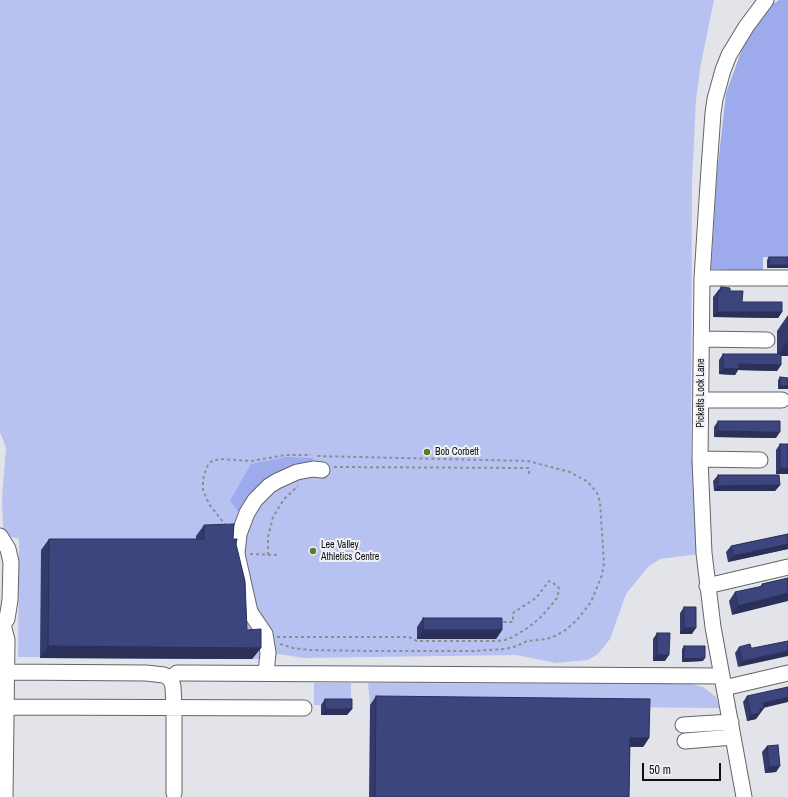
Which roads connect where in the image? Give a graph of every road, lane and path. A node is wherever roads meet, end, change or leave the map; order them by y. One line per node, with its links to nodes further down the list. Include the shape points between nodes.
1 (766, 0): 2 (street, Picketts Lock Lane, via 729,55 715,98)
2 (702, 278): 3 (street); 4 (street, Picketts Lock Lane)
3 (788, 278)
4 (701, 339): 5 (street); 6 (street, Picketts Lock Lane)
5 (767, 340)
6 (701, 400): 7 (street); 8 (street, Picketts Lock Lane)
7 (782, 400)
8 (700, 459): 9 (street); 19 (street, Picketts Lock Lane)
9 (760, 460)
10 (322, 470): 11 (path, via 323,467 529,468); 26 (street, via 297,472 269,486 255,500 239,534 237,554 250,612 265,634 268,653)
11 (527, 473)
12 (300, 485): 16 (path, via 284,499 273,517 268,537)
13 (227, 528): 24 (path, via 209,504 203,490 203,480 212,460 252,461 285,455 528,461 570,472 588,482 597,493 602,511 602,575 591,602 567,629 557,635 505,649 472,650 310,650 292,648)
14 (0, 536): 20 (street, via 8,549 11,562 10,600 7,619)
15 (249, 554): 16 (path)
16 (268, 555): 17 (path)
17 (278, 555)
18 (788, 566): 19 (street)
19 (707, 586): 29 (street, Picketts Lock Lane)
20 (2, 622): 23 (street)
21 (496, 622): 22 (path, via 513,622 514,612 536,598 549,581 558,586 557,598 542,616 534,624 504,640 417,641 409,637)
22 (274, 637)
23 (4, 641): 25 (street)
24 (279, 643)
25 (7, 672): 28 (street, via 146,673 164,675); 30 (street)
26 (266, 673): 28 (street, via 177,673); 29 (street)
27 (788, 673): 29 (street)
28 (170, 679): 32 (street, via 173,686)
29 (723, 682): 35 (street, Picketts Lock Lane)
30 (3, 690): 31 (street)
31 (6, 707): 32 (street); 38 (street)
32 (174, 708): 33 (street); 37 (street)
33 (304, 708)
34 (683, 726): 35 (street)
35 (732, 730): 36 (street); 39 (street, Picketts Lock Lane)
36 (685, 741)
37 (174, 793)
38 (5, 797)
39 (744, 797)

